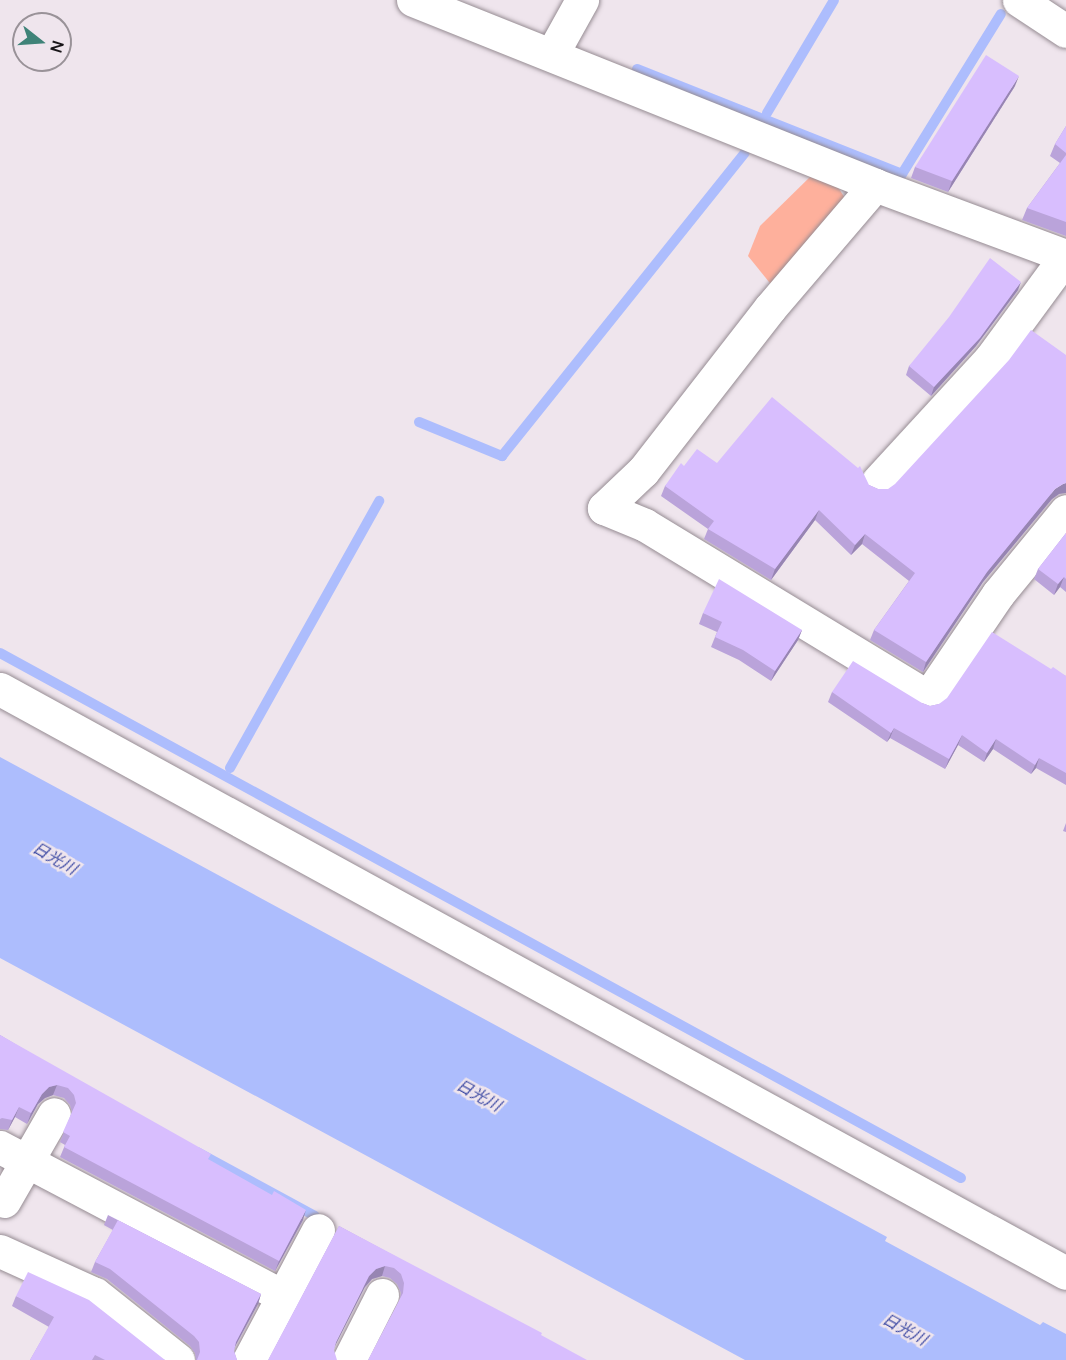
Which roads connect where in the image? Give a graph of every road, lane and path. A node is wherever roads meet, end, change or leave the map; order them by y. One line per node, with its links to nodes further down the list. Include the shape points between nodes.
1 (413, 0): 5 (street)
2 (582, 0): 5 (street)
3 (1018, 0): 4 (street)
4 (1066, 31)
5 (552, 54): 6 (street)
6 (875, 185): 7 (street); 9 (street, via 770,308 643,471 604,508 645,525 928,697 998,594)
7 (1066, 256): 8 (street, via 991,358)
8 (878, 481)
9 (1066, 511)
10 (0, 689): 16 (street)
11 (54, 1114): 12 (street)
12 (13, 1154): 13 (street); 18 (street)
13 (4, 1202)
14 (318, 1230): 18 (street)
15 (0, 1251): 19 (street, via 95,1294)
16 (1066, 1273)
17 (382, 1294): 21 (street)
18 (282, 1296): 20 (street)
19 (178, 1360)
20 (249, 1360)
21 (349, 1360)

